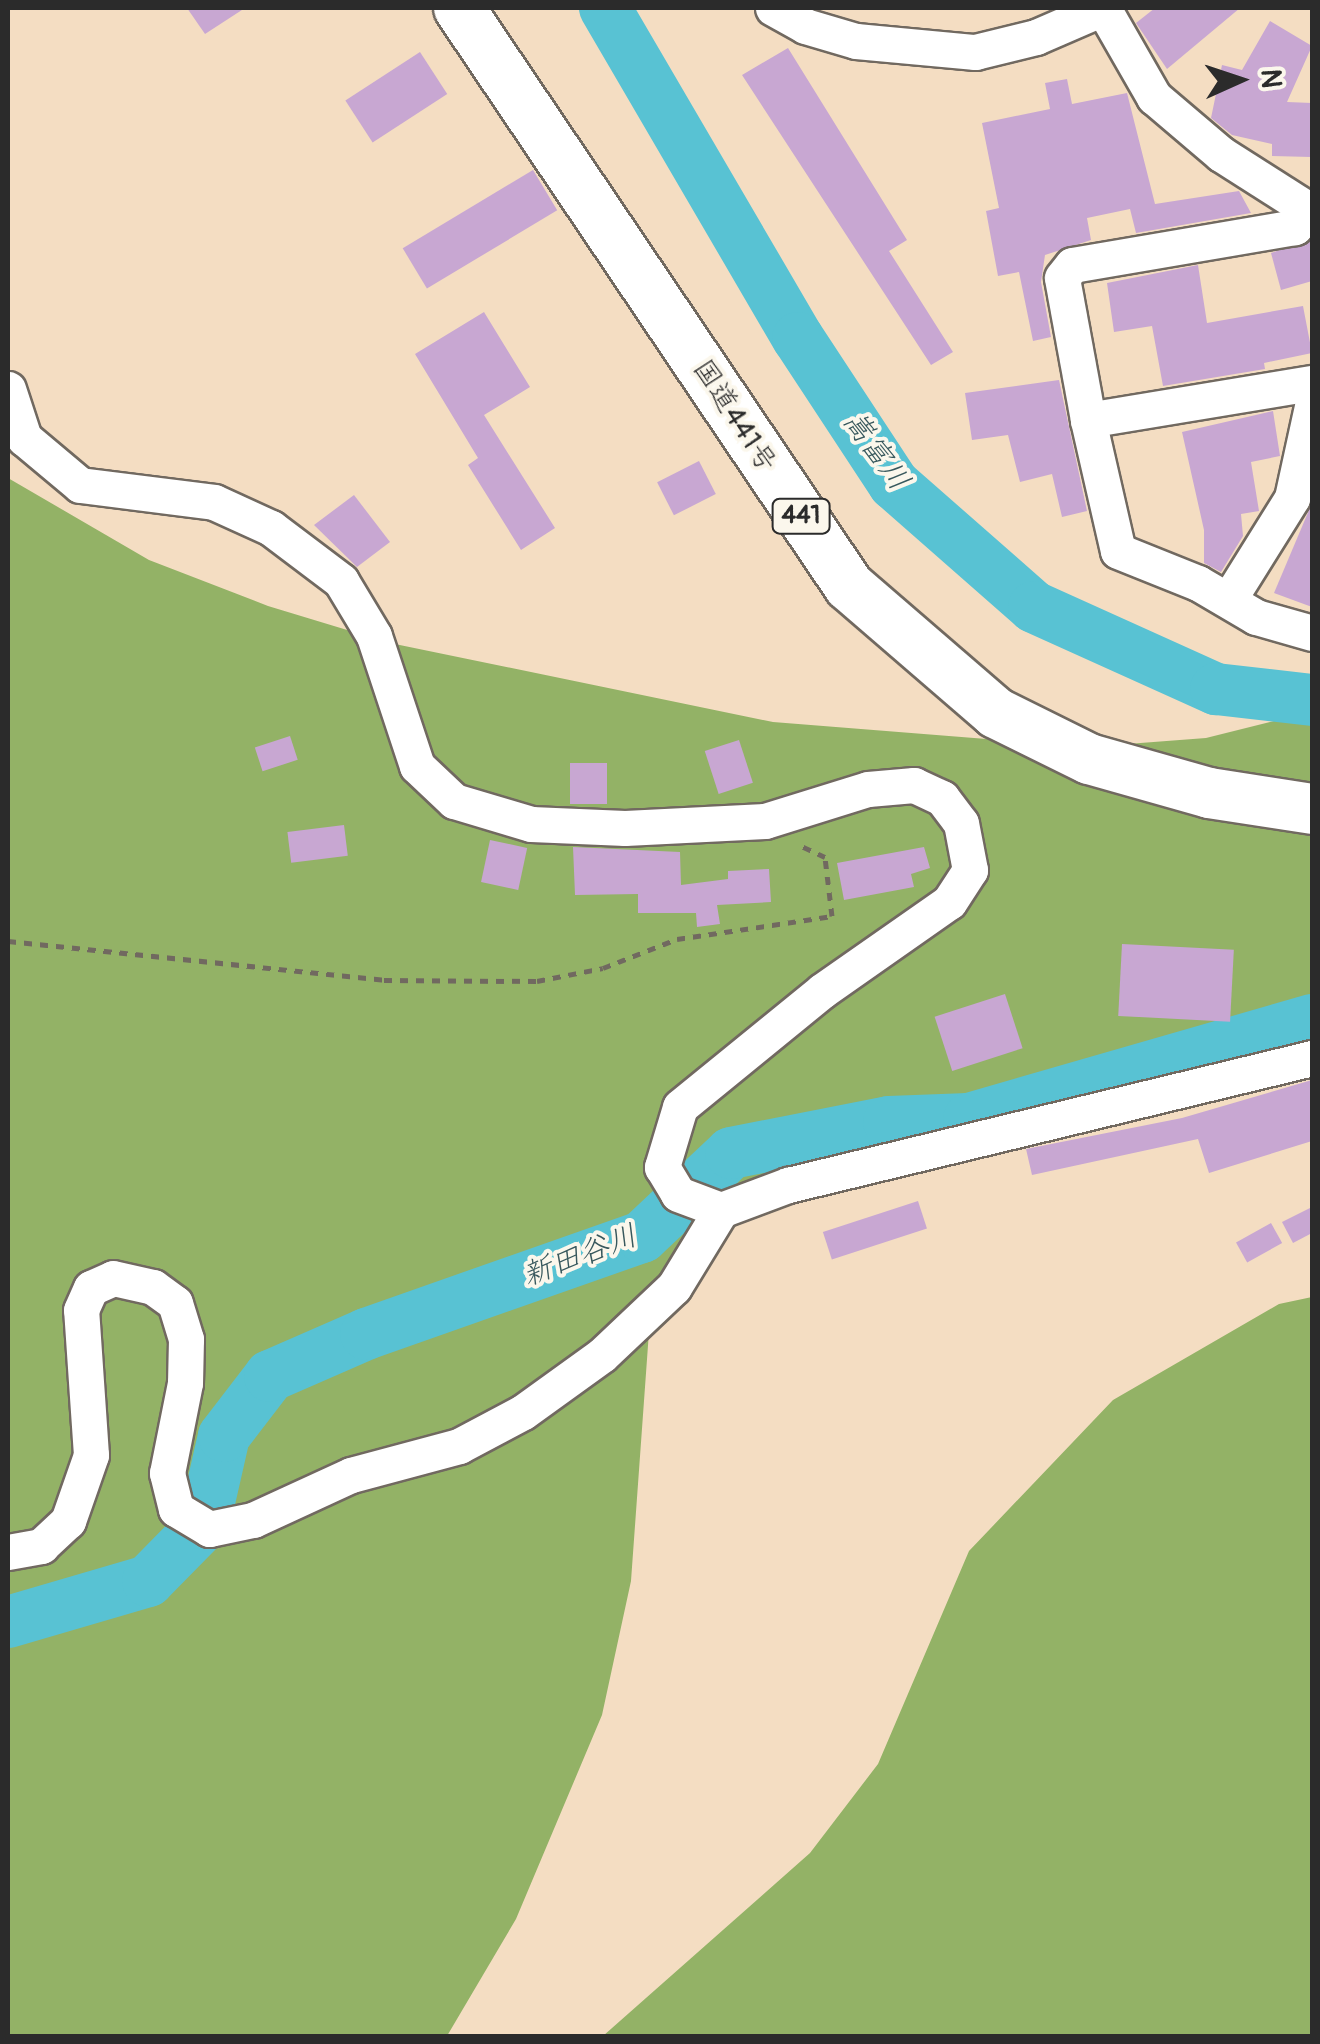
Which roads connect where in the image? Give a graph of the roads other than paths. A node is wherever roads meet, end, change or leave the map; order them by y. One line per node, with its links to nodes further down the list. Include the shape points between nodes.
1 (460, 8): 11 (highway, 国道441号 / 441, via 849,586 996,712 1089,759 1209,793)
2 (773, 8): 3 (street, via 856,41 975,52 1036,37)
3 (1103, 8): 4 (street, via 1154,97 1221,154)
4 (1310, 210): 8 (street, via 1296,226 1072,265 1062,278)
5 (1312, 383): 8 (street)
6 (8, 388): 13 (street, via 24,438 80,485 214,502 271,528 341,581 374,636 417,766 454,801 531,824 625,828 765,821 868,790 914,786 942,798 961,824 970,870 949,902 822,990 680,1107 662,1167 678,1194)
7 (1312, 406): 9 (street, via 1292,498)
8 (1088, 420): 9 (street, via 1118,550)
9 (1229, 599): 10 (street, via 1256,617)
10 (1312, 634)
11 (1312, 809)
12 (1312, 1058): 13 (street, via 788,1185)
13 (721, 1210): 14 (street, via 674,1287 602,1354 523,1412 458,1446 351,1475 253,1520 209,1529 176,1509 167,1473 185,1384 186,1339 175,1304 153,1287 113,1278 91,1288 81,1310 92,1455 68,1521 40,1546)
14 (8, 1552)

